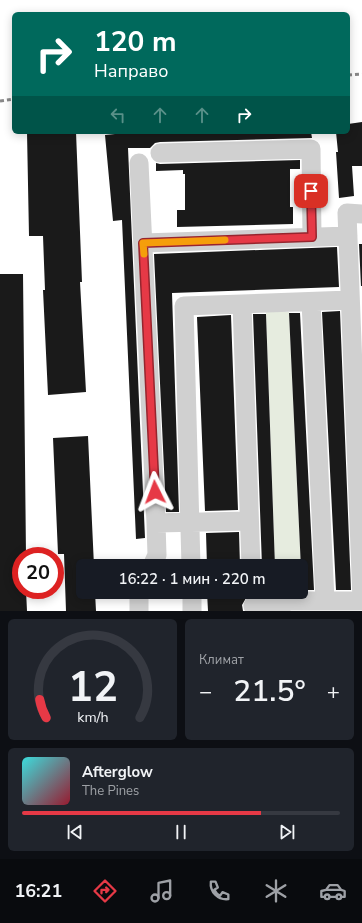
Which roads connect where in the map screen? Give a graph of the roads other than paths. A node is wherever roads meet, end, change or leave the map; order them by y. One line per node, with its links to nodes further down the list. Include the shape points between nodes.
1 (160, 153): 4 (street, via 311,149)
2 (139, 163): 6 (street)
3 (362, 214): 5 (street, via 347,213)
4 (312, 228): 5 (street); 6 (street)
5 (348, 236): 7 (street)
6 (143, 243): 11 (street)
7 (350, 300): 8 (street); 19 (street)
8 (311, 302): 9 (street); 18 (street)
9 (242, 304): 10 (street); 12 (street, via 184,306)
10 (249, 521): 12 (street); 15 (street)
11 (156, 523): 12 (street); 13 (street)
12 (190, 523): 14 (street)
13 (155, 559)
14 (191, 559)
15 (251, 559)
16 (139, 599): 21 (street)
17 (192, 599): 22 (street)
18 (324, 600): 19 (street); 20 (street)
19 (362, 600)
20 (252, 603): 23 (street)
21 (139, 611)
22 (192, 611)
23 (281, 611)

